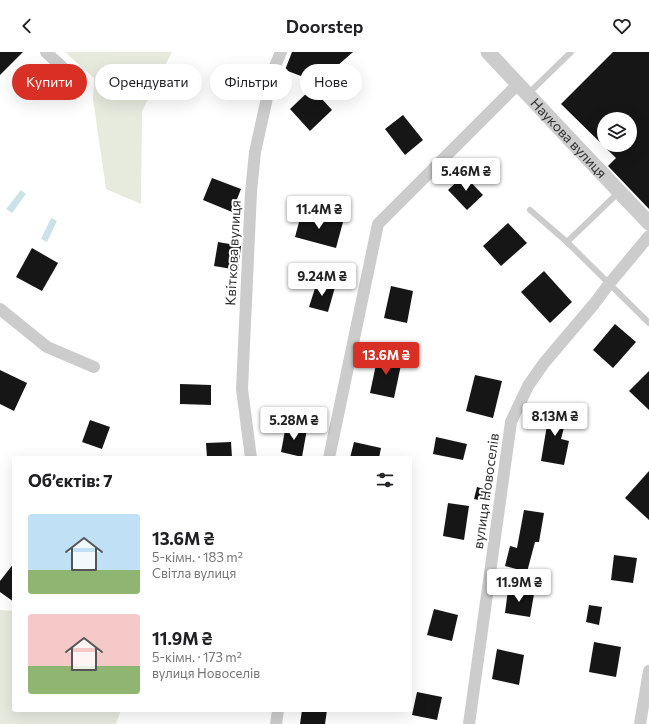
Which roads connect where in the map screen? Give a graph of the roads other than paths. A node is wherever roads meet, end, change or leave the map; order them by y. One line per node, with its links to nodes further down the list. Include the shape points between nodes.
1 (46, 52): 5 (street)
2 (281, 52): 16 (street, Квіткова вулиця, via 273,71 255,152 251,192 242,389)
3 (488, 52): 6 (street, Наукова вулиця)
4 (571, 52): 6 (lane)
5 (59, 64)
6 (523, 89): 7 (street, Наукова вулиця); 17 (street, via 378,224)
7 (620, 192): 9 (street, Наукова вулиця); 11 (lane)
8 (530, 210): 11 (lane)
9 (649, 223)
10 (649, 236): 12 (street, вулиця Новоселів)
11 (567, 242): 12 (lane)
12 (609, 284): 14 (lane); 21 (street, вулиця Новоселів, via 544,362 528,386 511,422)
13 (0, 309): 15 (street, via 47,347)
14 (649, 323)
15 (94, 367)
16 (251, 456)
17 (329, 456)
18 (649, 671): 22 (street)
19 (278, 712): 20 (street)
20 (276, 724)
21 (469, 724)
22 (640, 724)

